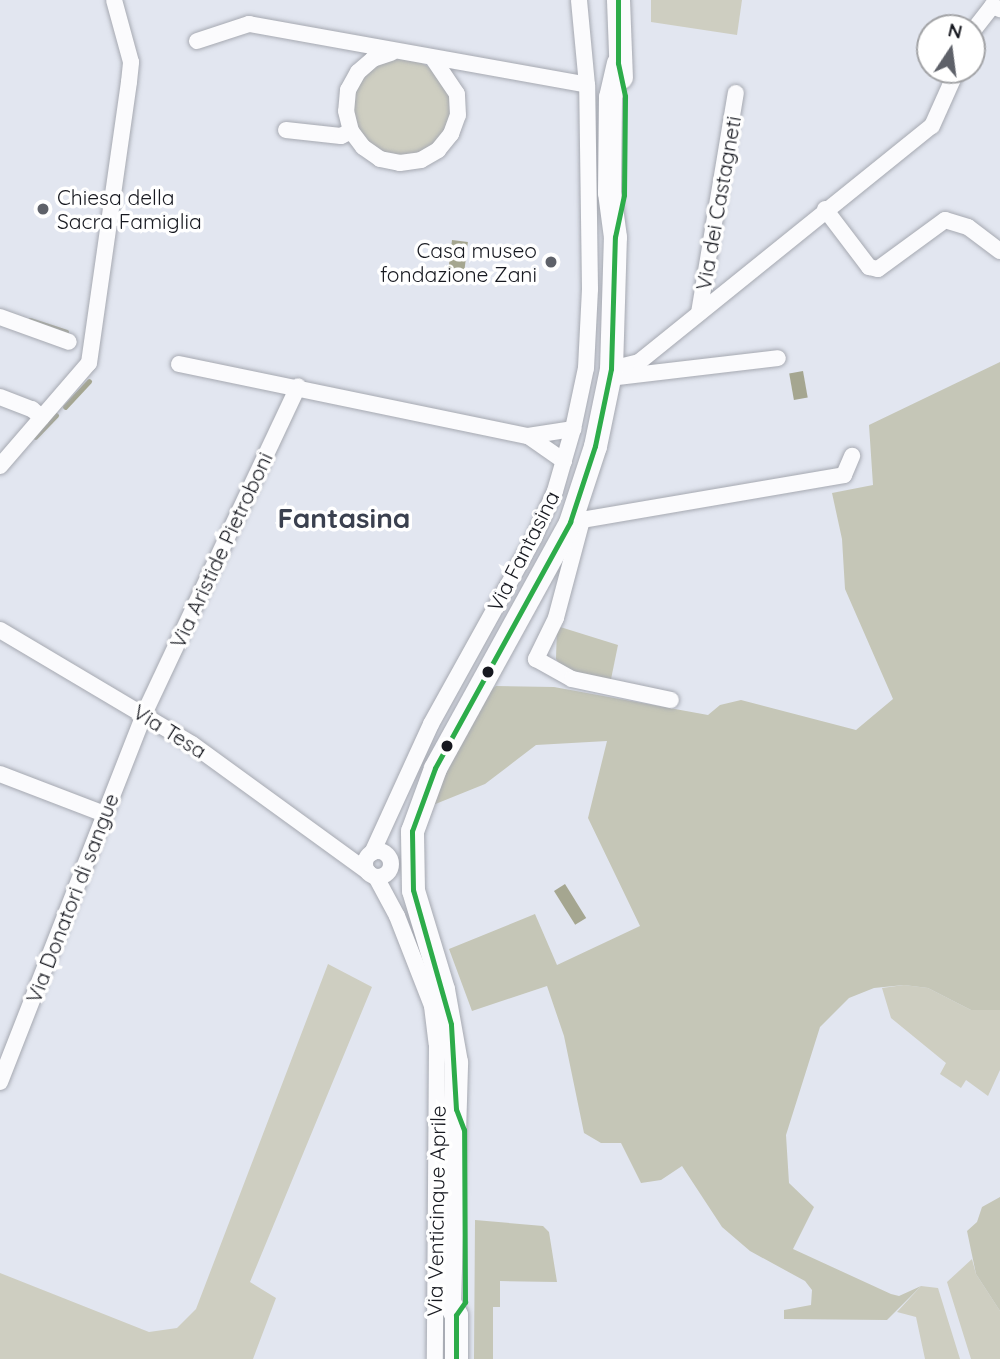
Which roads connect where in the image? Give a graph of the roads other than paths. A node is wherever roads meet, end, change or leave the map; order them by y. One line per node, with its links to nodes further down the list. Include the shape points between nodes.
1 (114, 0): 26 (street, via 130,72 89,363)
2 (579, 0): 7 (street, Via Fantasina)
3 (586, 0): 7 (street, Via Fantasina)
4 (618, 0): 23 (street, Via Fantasina, via 618,63 625,96 624,195 615,237)
5 (1000, 9): 6 (street, via 992,6)
6 (986, 14)
7 (579, 19): 12 (street, Via Fantasina)
8 (197, 41): 9 (street, via 250,23)
9 (393, 52): 10 (street); 15 (street, via 373,59 358,72 348,90 346,111)
10 (434, 60): 12 (street); 15 (street, via 457,94 458,115 452,134 438,150 421,160 400,163 380,159 363,148)
11 (951, 84): 16 (street, Via dei Castagneti, via 932,126)
12 (587, 85): 27 (street, Via Fantasina, via 590,289 586,368)
13 (736, 93): 18 (street, Via dei Castagneti)
14 (286, 130): 15 (street, via 341,136)
15 (351, 131)
16 (825, 209): 17 (street, via 869,267 878,269 945,220 968,227); 18 (street, Via dei Castagneti)
17 (1000, 251)
18 (699, 313): 23 (street, Via dei Castagneti, via 639,362)
19 (0, 317): 20 (street)
20 (69, 342)
21 (778, 358): 23 (street)
22 (179, 365): 24 (street)
23 (610, 373): 32 (street, Via Fantasina)
24 (298, 386): 28 (street); 35 (street, Via Aristide Pietroboni)
25 (0, 397): 26 (street, via 32,409)
26 (41, 418): 31 (street)
27 (573, 429): 28 (street); 30 (street, Via Fantasina)
28 (528, 436): 30 (street)
29 (852, 456): 32 (street, Via Fantasina, via 844,475)
30 (564, 461): 37 (street, Via Fantasina, via 534,538 431,724)
31 (0, 466)
32 (576, 521): 34 (street, via 560,608 536,659 572,680); 44 (street, Via Venticinque Aprile, via 435,768 412,831 413,890 451,1024 456,1109 450,1129 449,1302 456,1315)
33 (0, 630): 35 (street, Via Tesa)
34 (671, 700)
35 (144, 714): 38 (street, Via Donatori di sangue); 40 (street, Via Tesa, via 333,845)
36 (0, 774): 38 (street)
37 (390, 811): 39 (street, Via Fantasina); 40 (street, Via Fantasina)
38 (104, 814): 42 (street, Via Donatori di sangue)
39 (390, 863): 40 (street); 40 (street, via 382,852); 41 (street, Via Venticinque Aprile)
40 (371, 865): 41 (street, Via Venticinque Aprile)
41 (397, 916): 43 (street, Via Venticinque Aprile, via 432,1006 437,1044)
42 (0, 1083)
43 (432, 1354)
44 (456, 1359)

